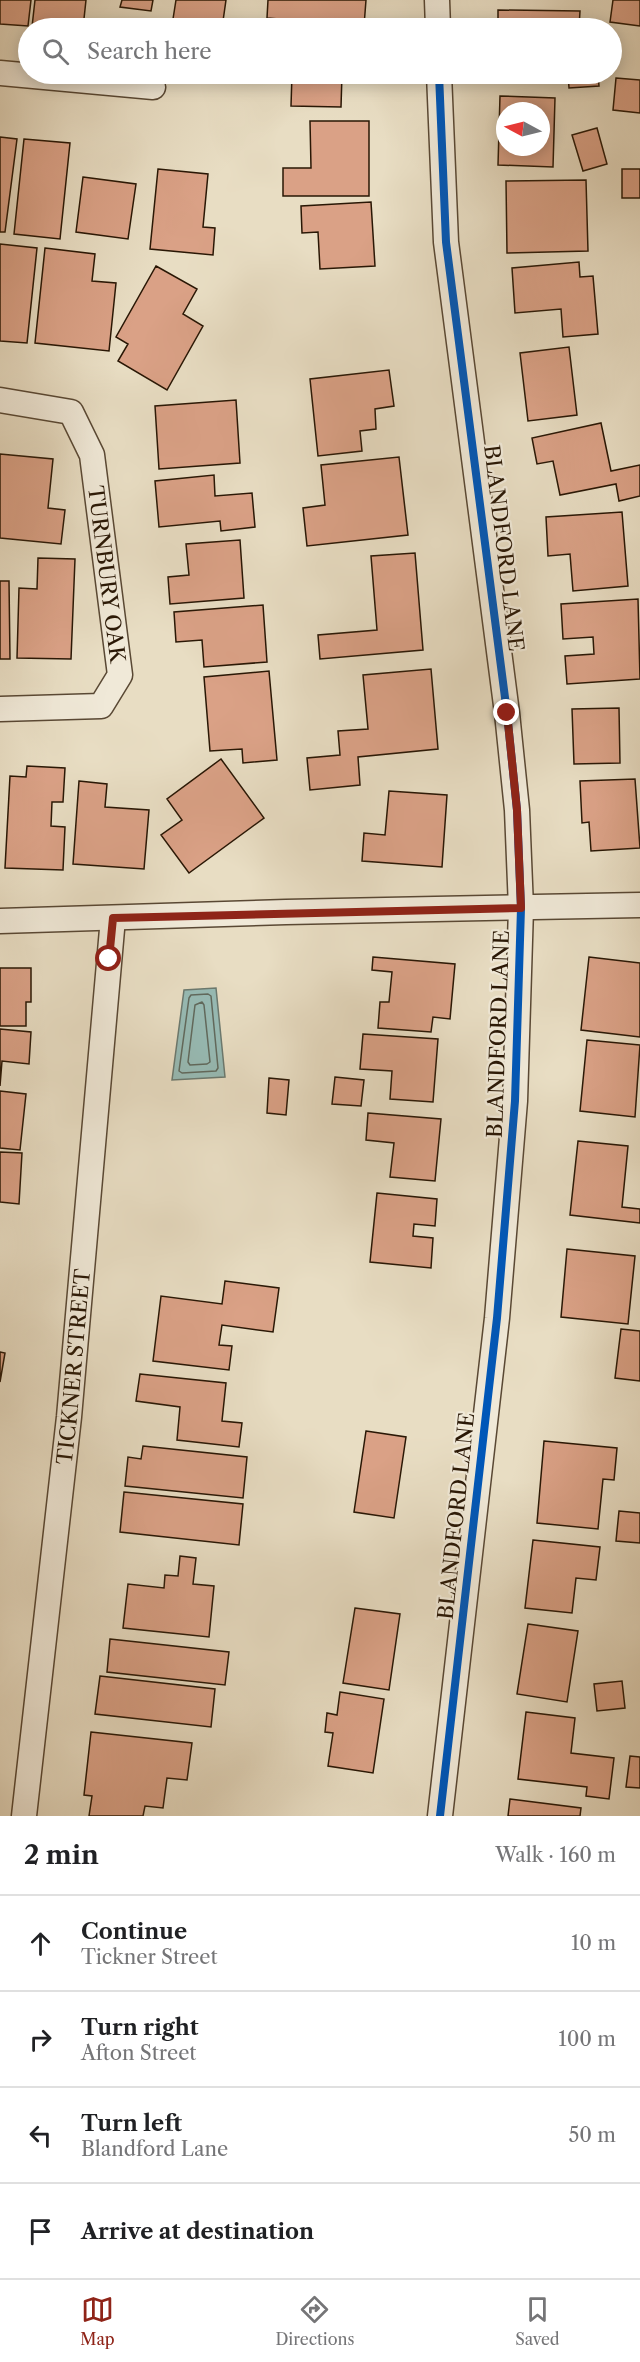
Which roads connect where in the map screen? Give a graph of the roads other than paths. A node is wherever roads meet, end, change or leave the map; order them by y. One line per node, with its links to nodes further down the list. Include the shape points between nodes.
1 (436, 0): 2 (street)
2 (437, 18)
3 (0, 73): 4 (street)
4 (18, 75)
5 (120, 84): 7 (street)
6 (439, 84): 11 (street, BLANDFORD LANE, via 446,242 507,713 517,810)
7 (153, 87)
8 (0, 400): 9 (street, TURNBURY OAK, via 71,412 92,455 120,675 102,706)
9 (0, 709)
10 (640, 905): 11 (street)
11 (521, 908): 12 (street); 15 (street, BLANDFORD LANE, via 515,1101 498,1307)
12 (113, 918): 13 (street); 14 (street, TICKNER STREET, via 69,1417)
13 (0, 921)
14 (24, 1816)
15 (440, 1816)

